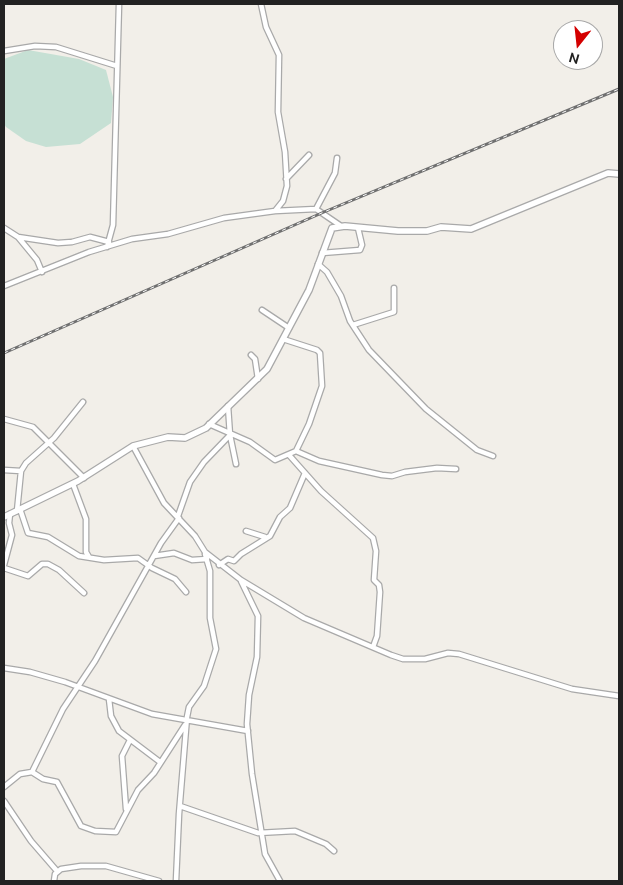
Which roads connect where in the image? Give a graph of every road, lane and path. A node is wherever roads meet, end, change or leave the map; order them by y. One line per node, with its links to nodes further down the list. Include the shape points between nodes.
1 (118, 4): 4 (street)
2 (261, 4): 8 (street, via 266,27 278,55 278,112)
3 (4, 51): 4 (street, via 36,46 56,47)
4 (117, 66): 15 (street, via 113,225)
5 (309, 155): 8 (street)
6 (337, 158): 9 (street, via 335,173)
7 (619, 174): 13 (street, via 608,174 476,228 398,231)
8 (286, 179): 10 (street, via 285,195)
9 (316, 209): 10 (street); 11 (street)
10 (275, 211): 15 (street, via 212,221 168,234)
11 (340, 226): 13 (street); 16 (street, via 330,229)
12 (4, 228): 14 (street)
13 (358, 228): 16 (street, via 360,250)
14 (18, 237): 15 (street, via 58,243 90,237); 18 (street, via 37,260)
15 (108, 245): 18 (street)
16 (322, 253): 17 (street)
17 (318, 264): 22 (street, via 324,268 341,296); 23 (street, via 309,290)
18 (42, 272): 19 (street)
19 (4, 286)
20 (394, 288): 22 (street, via 394,312)
21 (262, 310): 23 (street)
22 (352, 325): 36 (street, via 370,350 426,409 477,450)
23 (289, 328): 24 (street)
24 (283, 339): 26 (street); 34 (street, via 320,353 322,386 310,424)
25 (251, 355): 26 (street, via 256,359)
26 (258, 378): 28 (street)
27 (83, 402): 32 (street)
28 (228, 405): 30 (street); 31 (street)
29 (4, 419): 32 (street, via 33,427)
30 (209, 424): 31 (street); 33 (street, via 191,436)
31 (230, 434): 35 (street, via 250,442 273,459); 37 (street); 47 (street, via 190,482)
32 (48, 443): 40 (street, via 28,460); 42 (street)
33 (132, 446): 42 (street); 47 (street, via 164,503)
34 (296, 451): 35 (street); 38 (street, via 319,461 382,475)
35 (289, 456): 41 (street)
36 (493, 456)
37 (236, 464)
38 (456, 469)
39 (4, 470): 40 (street)
40 (21, 471): 44 (street)
41 (305, 473): 51 (street, via 290,508 280,517 274,531); 62 (street, via 370,533 375,543 374,580 380,592)
42 (84, 478): 43 (street)
43 (73, 484): 44 (street); 54 (street, via 86,519 86,552)
44 (18, 510): 45 (street); 54 (street, via 28,534 47,536 76,555)
45 (10, 514): 46 (street); 49 (street)
46 (4, 516)
47 (179, 517): 52 (street); 53 (street)
48 (4, 526): 49 (street)
49 (10, 528): 58 (street, via 12,535)
50 (246, 531): 51 (street)
51 (265, 537): 57 (street, via 234,561 228,559)
52 (205, 552): 55 (street); 57 (street)
53 (154, 556): 55 (street, via 174,552 192,560); 56 (street)
54 (89, 557): 56 (street, via 110,560 138,558)
55 (207, 559): 67 (street, via 210,618 216,653 202,690 189,707)
56 (149, 565): 60 (street, via 175,579); 64 (street)
57 (220, 565): 59 (street)
58 (4, 566): 61 (street, via 28,576 42,564 48,564)
59 (241, 580): 62 (street, via 304,618); 68 (street, via 258,616)
60 (186, 592)
61 (84, 593)
62 (373, 648): 65 (street, via 416,660 459,654 572,689)
63 (4, 668): 64 (street, via 30,672)
64 (78, 687): 66 (street); 71 (street, via 63,709)
65 (619, 696)
66 (109, 699): 67 (street); 69 (street, via 112,721)
67 (186, 722): 68 (street); 70 (street); 74 (street)
68 (248, 731): 76 (street)
69 (130, 740): 70 (street); 75 (street, via 122,756)
70 (160, 762): 75 (street)
71 (32, 772): 72 (street, via 20,774); 75 (street, via 43,779 58,782 78,824 84,828 116,832)
72 (4, 787)
73 (4, 801): 78 (street, via 31,841)
74 (180, 806): 76 (street); 81 (street)
75 (127, 810)
76 (263, 834): 77 (street, via 292,830); 82 (street, via 265,854)
77 (334, 851)
78 (57, 871): 79 (street); 80 (street, via 71,866 106,866)
79 (54, 881)
80 (158, 881)
81 (177, 881)
82 (280, 881)

